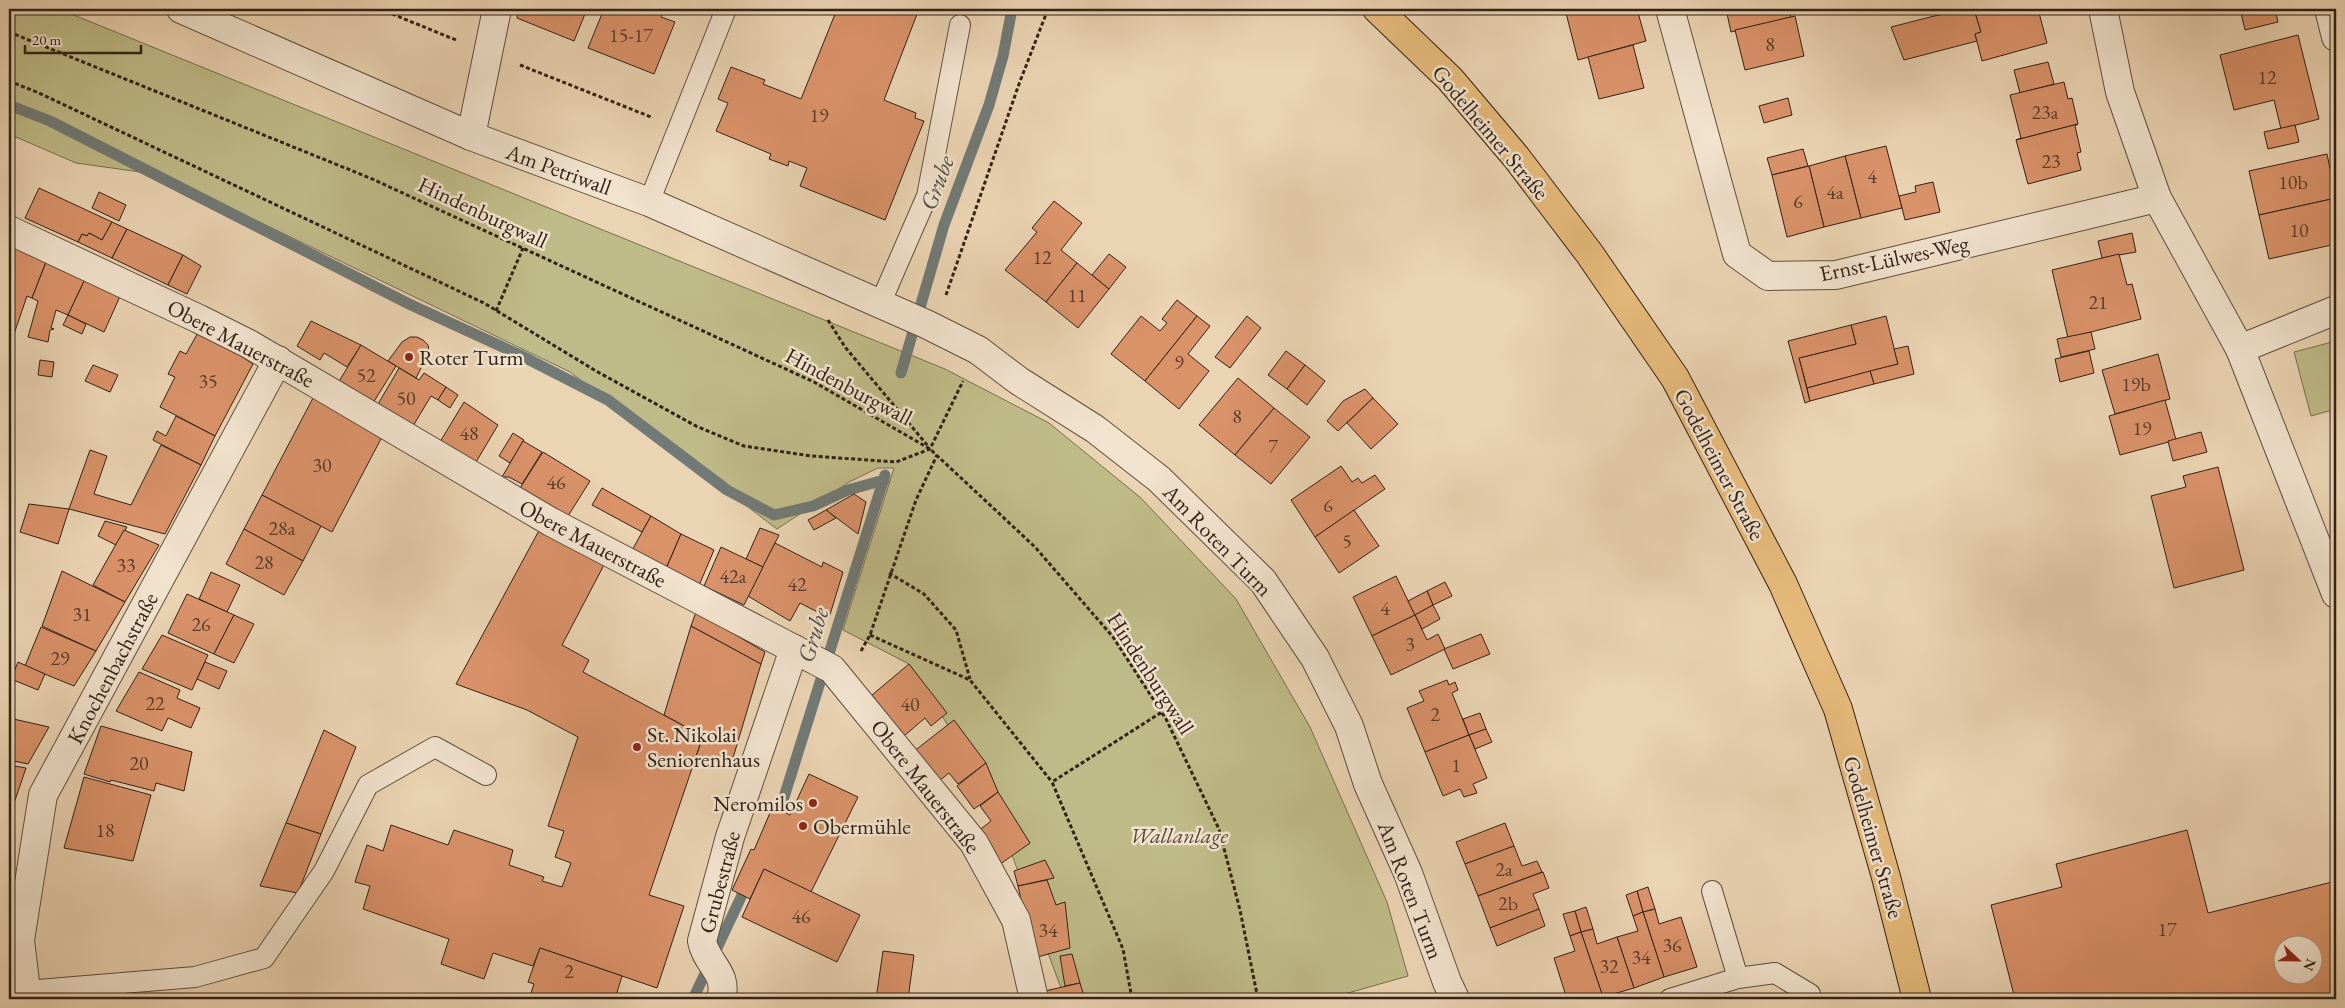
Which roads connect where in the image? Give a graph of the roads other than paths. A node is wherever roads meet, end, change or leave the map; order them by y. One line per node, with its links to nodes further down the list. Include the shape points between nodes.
1 (181, 9): 10 (street, Am Petriwall)
2 (497, 9): 10 (street)
3 (726, 9): 12 (lane)
4 (1377, 9): 30 (main road, Godelheimer Straße, via 1450,79 1516,157 1589,253 1675,378 1783,584 1838,709)
5 (1670, 9): 11 (street, Ernst-Lülwes-Weg, via 1737,254 1768,276 1836,275)
6 (2102, 9): 11 (street, via 2120,92)
7 (2329, 9): 9 (street)
8 (960, 25): 14 (lane, via 927,196)
9 (2336, 37)
10 (471, 136): 12 (street, Am Petriwall)
11 (2157, 198): 17 (street)
12 (649, 202): 14 (street, Am Petriwall)
13 (9, 230): 18 (street, Obere Mauerstraße, via 200,319)
14 (880, 304): 16 (street, Am Petriwall)
15 (2336, 310): 17 (street)
16 (923, 323): 24 (street, Am Roten Turm, via 978,350 1019,381 1095,429 1159,479 1262,581 1316,658 1349,726 1368,784 1408,873)
17 (2240, 349): 19 (street)
18 (278, 360): 20 (street, Obere Mauerstraße, via 551,522); 26 (street, Knochenbachstraße, via 43,795 20,940)
19 (2336, 594)
20 (794, 649): 27 (street, Grubestraße, via 730,837 702,941 722,985); 28 (street, Obere Mauerstraße, via 830,669 974,843 1016,920)
21 (486, 775): 26 (lane, via 435,747 368,785 324,872 264,958 195,977)
22 (1712, 891): 23 (lane)
23 (1738, 978): 25 (lane, via 1776,973); 29 (lane)
24 (1451, 991)
25 (1810, 994)
26 (26, 995)
27 (721, 999)
28 (1034, 999)
29 (1670, 999)
30 (1918, 999)

